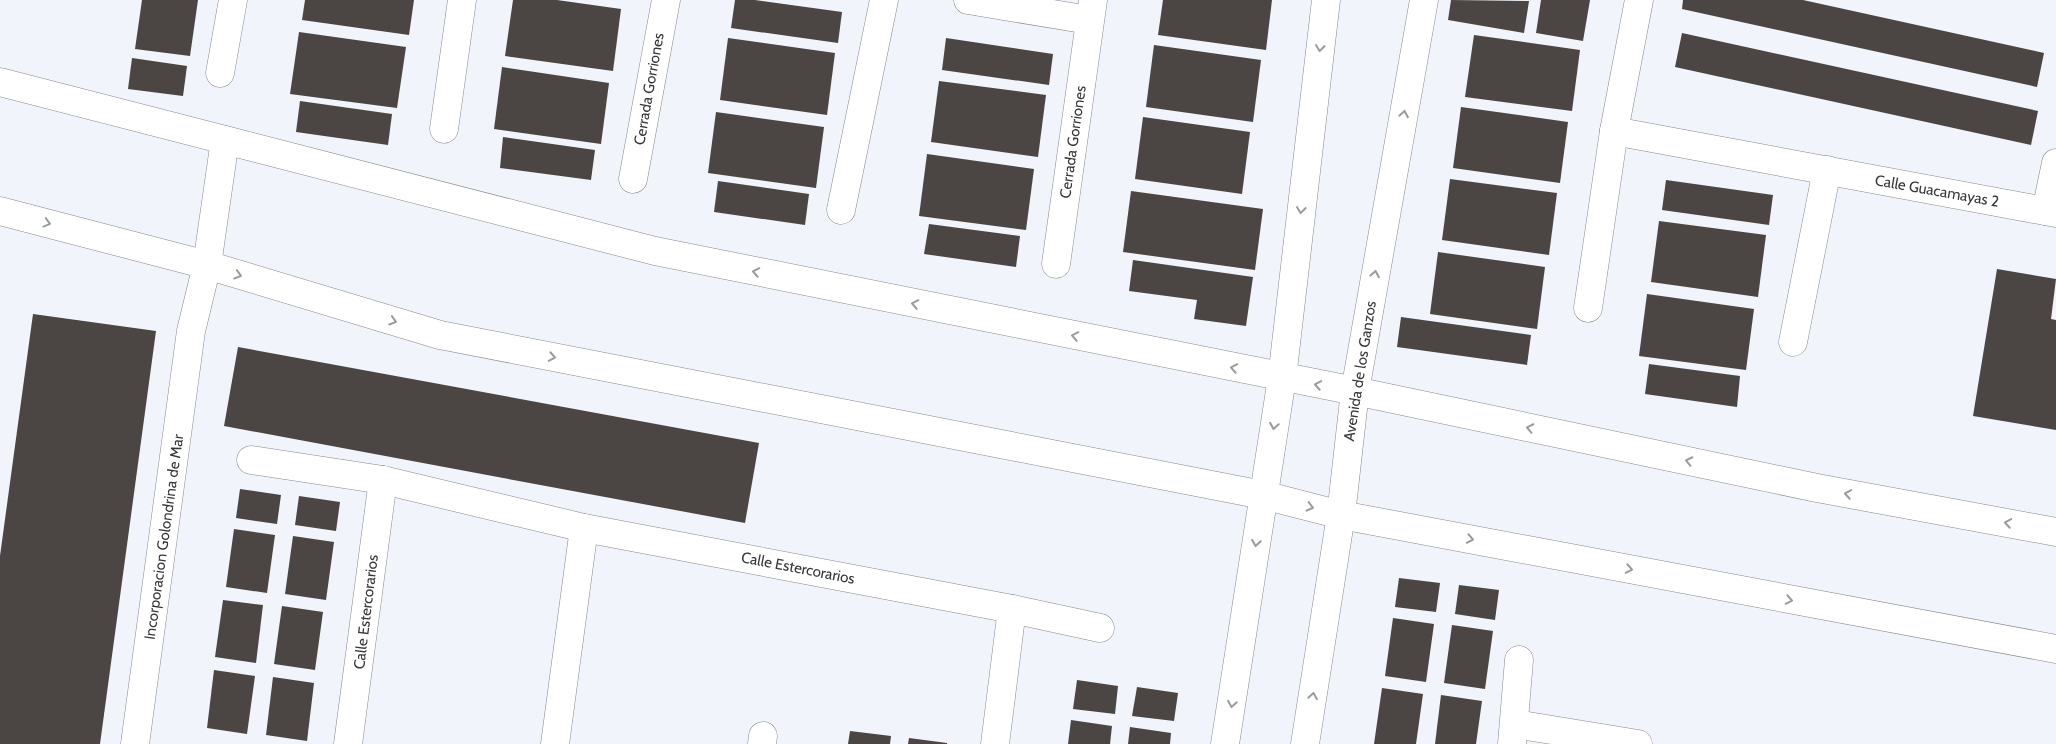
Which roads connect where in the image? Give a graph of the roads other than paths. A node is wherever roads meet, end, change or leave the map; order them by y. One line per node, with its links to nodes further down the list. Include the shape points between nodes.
1 (233, 0): 10 (street)
2 (462, 0): 12 (street)
3 (666, 0): 17 (street, Cerrada Gorriones)
4 (884, 0): 18 (street)
5 (968, 0): 9 (street, Cerrada Gorriones)
6 (1326, 0): 25 (street, one-way to 25)
7 (1424, 0): 26 (street, Avenida de los Ganzos, one-way to 7)
8 (1639, 0): 13 (street)
9 (1091, 10): 21 (street, Cerrada Gorriones)
10 (220, 74)
11 (0, 82): 14 (street)
12 (444, 129)
13 (1614, 131): 16 (street, Calle Guacamayas 2); 23 (street)
14 (225, 140): 22 (street, Incorporacion Golondrina de Mar); 25 (street, one-way to 14, via 655,251)
15 (2056, 163): 20 (street, Calle Guacamayas 2)
16 (1827, 170): 20 (street, Calle Guacamayas 2); 24 (street)
17 (633, 179)
18 (841, 210)
19 (0, 211): 22 (street, one-way to 22)
20 (2051, 212)
21 (1056, 264)
22 (207, 265): 29 (street, one-way to 29, via 440,335); 38 (street, Incorporacion Golondrina de Mar, via 191,331)
23 (1588, 308)
24 (1793, 342)
25 (1282, 378): 26 (street, one-way to 25); 29 (street, one-way to 29)
26 (1355, 391): 30 (street, Avenida de los Ganzos); 32 (street, one-way to 26, via 1817,488)
27 (251, 460): 28 (street, Calle Estercorarios)
28 (383, 480): 31 (street, Calle Estercorarios); 39 (street, Calle Estercorarios)
29 (1263, 495): 30 (street, one-way to 30); 42 (street, one-way to 42)
30 (1341, 515): 35 (street, one-way to 35); 43 (street, Avenida de los Ganzos, one-way to 30)
31 (584, 528): 33 (street, Calle Estercorarios); 40 (street)
32 (2056, 532)
33 (1012, 609): 34 (street, Calle Estercorarios); 41 (street)
34 (1100, 628)
35 (2056, 649)
36 (1519, 660): 37 (street)
37 (1514, 734): 44 (street)
38 (135, 744)
39 (348, 744)
40 (555, 744)
41 (995, 744)
42 (1226, 744)
43 (1305, 744)
44 (1638, 744)

